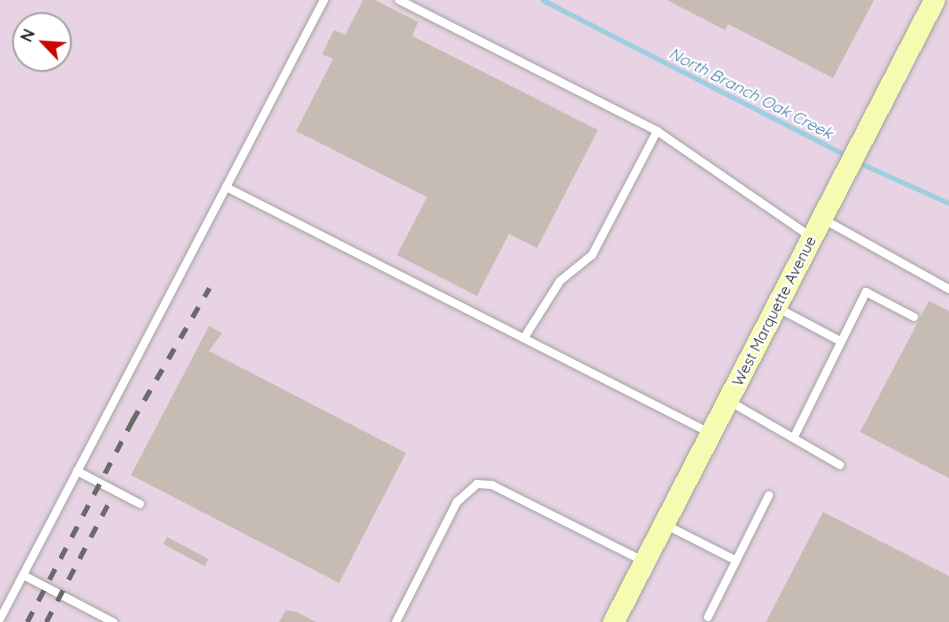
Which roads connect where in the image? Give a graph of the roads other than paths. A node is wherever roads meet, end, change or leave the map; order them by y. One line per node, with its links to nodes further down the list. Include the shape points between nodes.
1 (324, 0): 5 (lane)
2 (399, 0): 4 (lane)
3 (934, 0): 6 (street, West Marquette Avenue)
4 (657, 131): 7 (lane); 11 (lane, via 592,255 560,280)
5 (226, 187): 11 (lane); 17 (lane)
6 (822, 218): 7 (street, West Marquette Avenue); 8 (lane)
7 (812, 237): 9 (street, West Marquette Avenue)
8 (949, 289)
9 (777, 307): 12 (lane); 13 (street, West Marquette Avenue)
10 (914, 317): 12 (lane, via 866,292)
11 (524, 338): 14 (lane)
12 (840, 341): 15 (lane)
13 (728, 400): 14 (street, West Marquette Avenue); 15 (lane)
14 (711, 433): 20 (street, West Marquette Avenue)
15 (794, 437): 16 (lane)
16 (840, 465)
17 (77, 471): 19 (lane); 23 (lane)
18 (769, 495): 21 (lane)
19 (140, 504)
20 (664, 525): 21 (lane); 22 (street, West Marquette Avenue)
21 (735, 560): 24 (lane)
22 (645, 562): 27 (lane, via 492,485 477,484 457,502); 28 (street, West Marquette Avenue)
23 (23, 575): 25 (lane); 26 (lane)
24 (708, 617)
25 (0, 619)
26 (113, 622)
27 (396, 622)
28 (614, 622)

